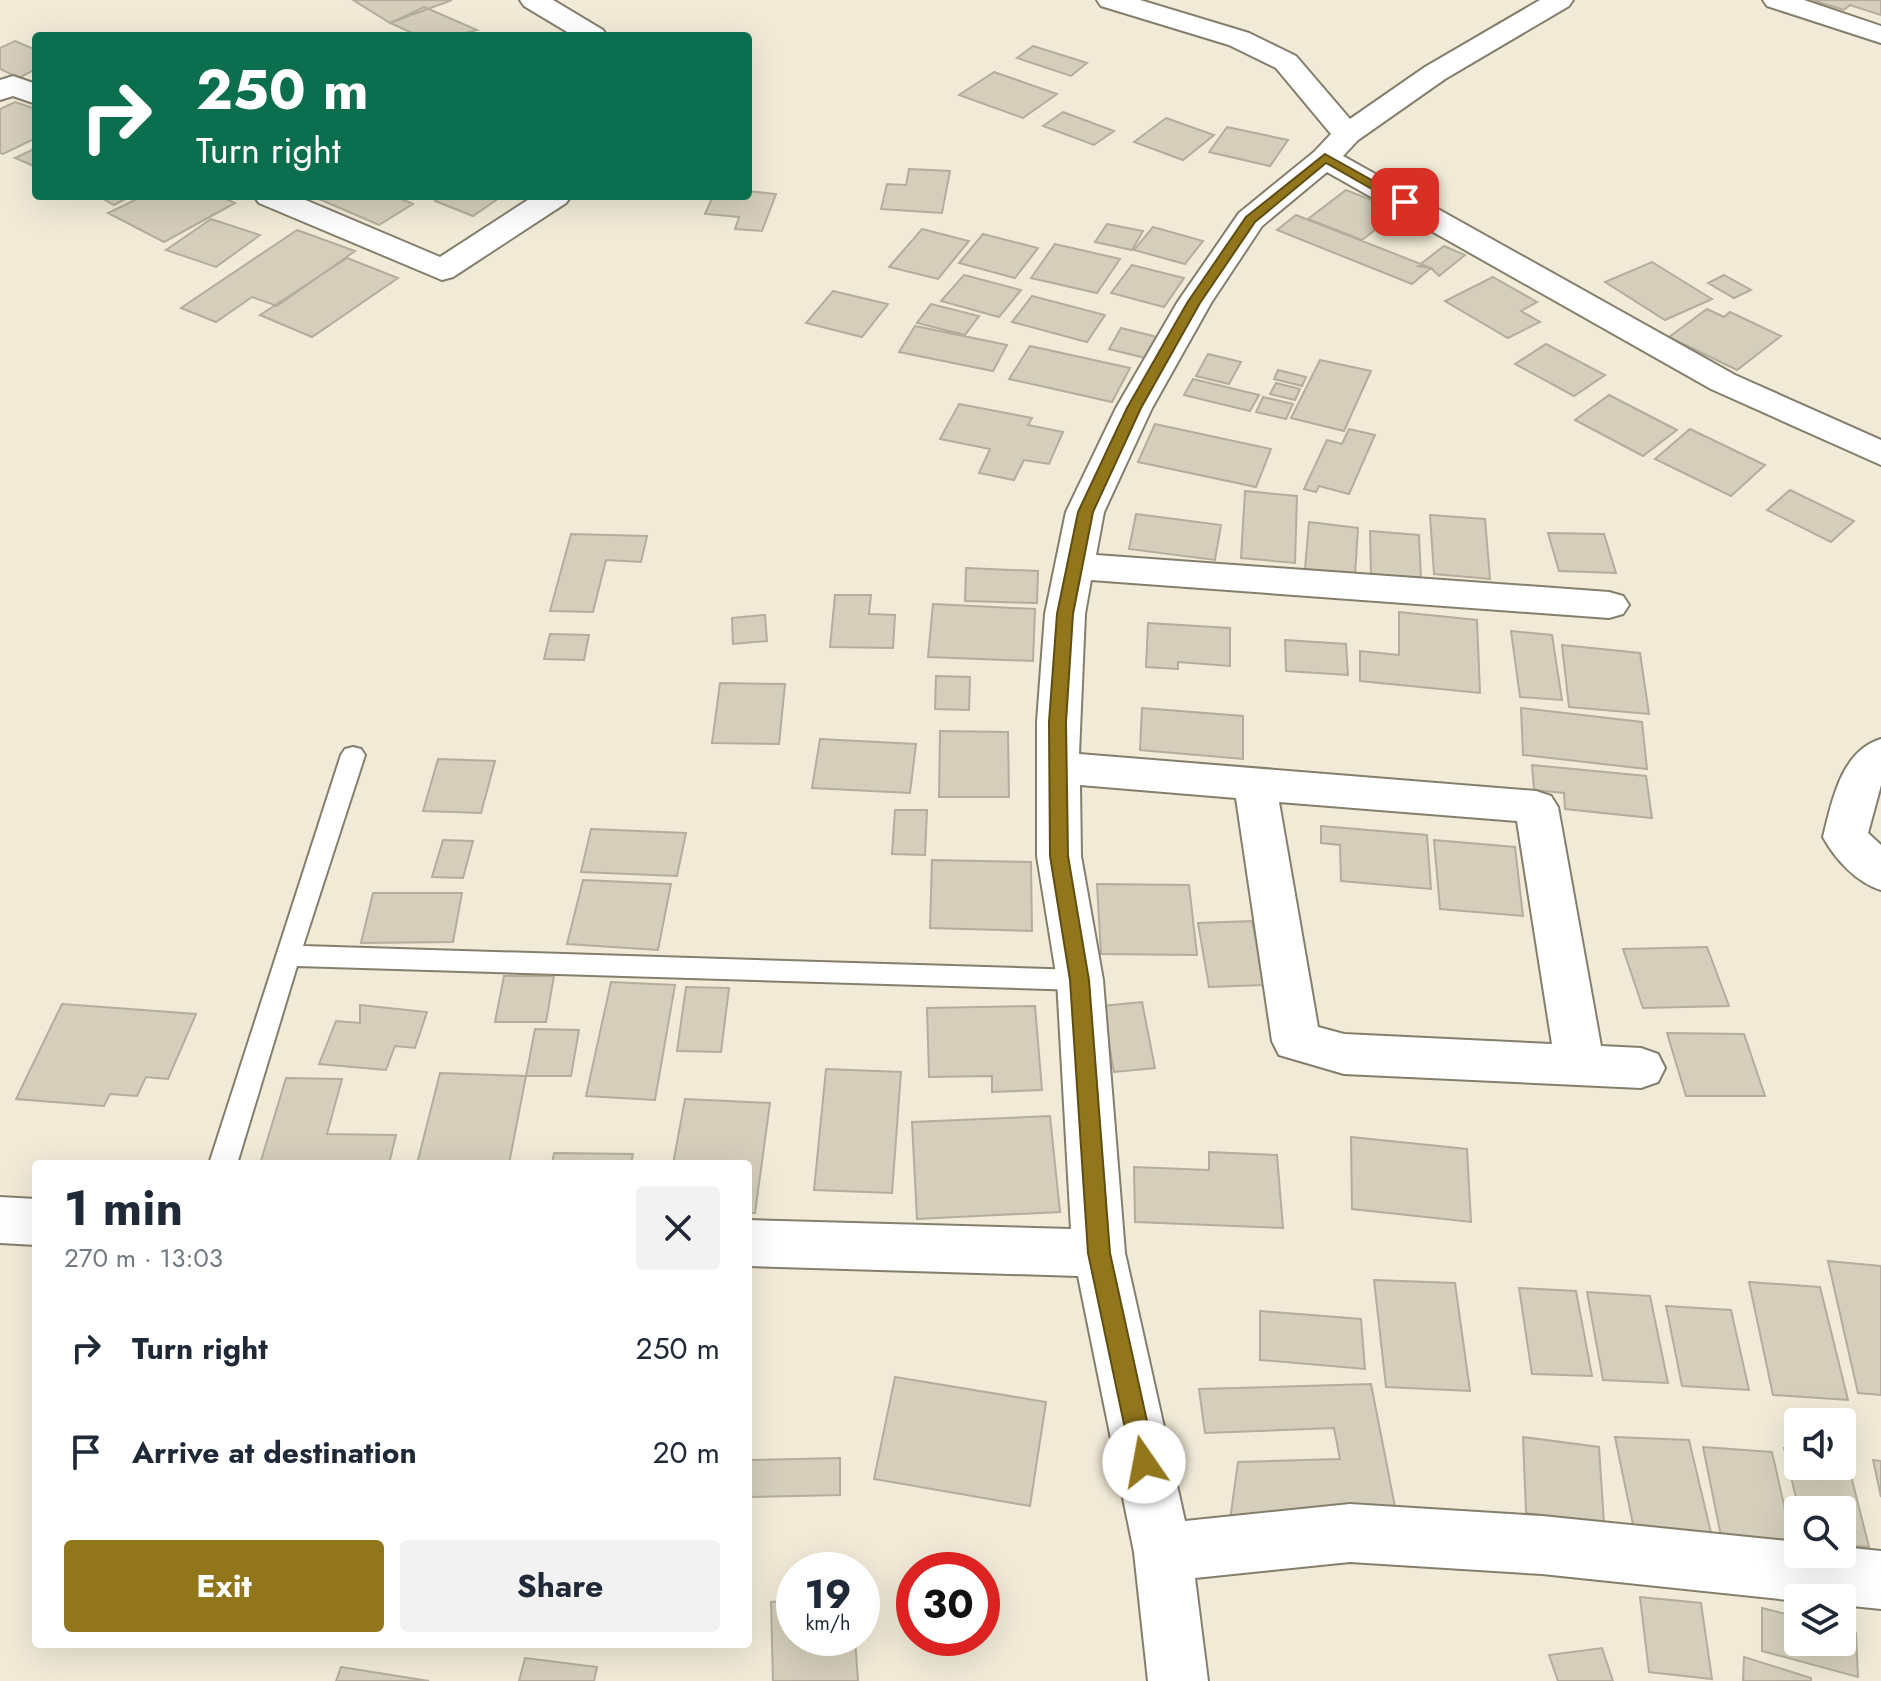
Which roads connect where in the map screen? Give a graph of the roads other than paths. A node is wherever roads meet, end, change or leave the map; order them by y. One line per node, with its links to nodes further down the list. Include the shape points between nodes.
1 (534, 0): 5 (street)
2 (1111, 0): 9 (street, via 1239,39 1286,62)
3 (1559, 0): 9 (street, via 1435,73)
4 (1777, 0): 6 (street)
5 (586, 32)
6 (1881, 35)
7 (0, 91): 8 (street, via 13,85)
8 (32, 93)
9 (1336, 146): 12 (street, via 1723,382); 13 (street, via 1250,220 1194,303 1134,408 1085,512)
10 (279, 200): 11 (street, via 442,270)
11 (549, 200)
12 (1881, 454)
13 (1074, 566): 14 (street); 17 (street, via 1065,614)
14 (1609, 605)
15 (1881, 754): 19 (street, via 1858,785 1845,837)
16 (353, 755): 20 (lane)
17 (1058, 768): 18 (street); 21 (street, via 1059,856)
18 (1255, 784): 22 (street, via 1536,807); 22 (street, via 1296,1041 1344,1054)
19 (1881, 873)
20 (287, 956): 21 (lane); 24 (lane)
21 (1080, 980): 28 (street)
22 (1580, 1066): 23 (street)
23 (1641, 1068)
24 (224, 1160)
25 (0, 1220): 26 (street)
26 (32, 1222)
27 (752, 1243): 28 (street)
28 (1099, 1253): 29 (street)
29 (1163, 1552): 30 (street, via 1350,1533 1542,1545); 31 (street)
30 (1881, 1580)
31 (1178, 1681)

